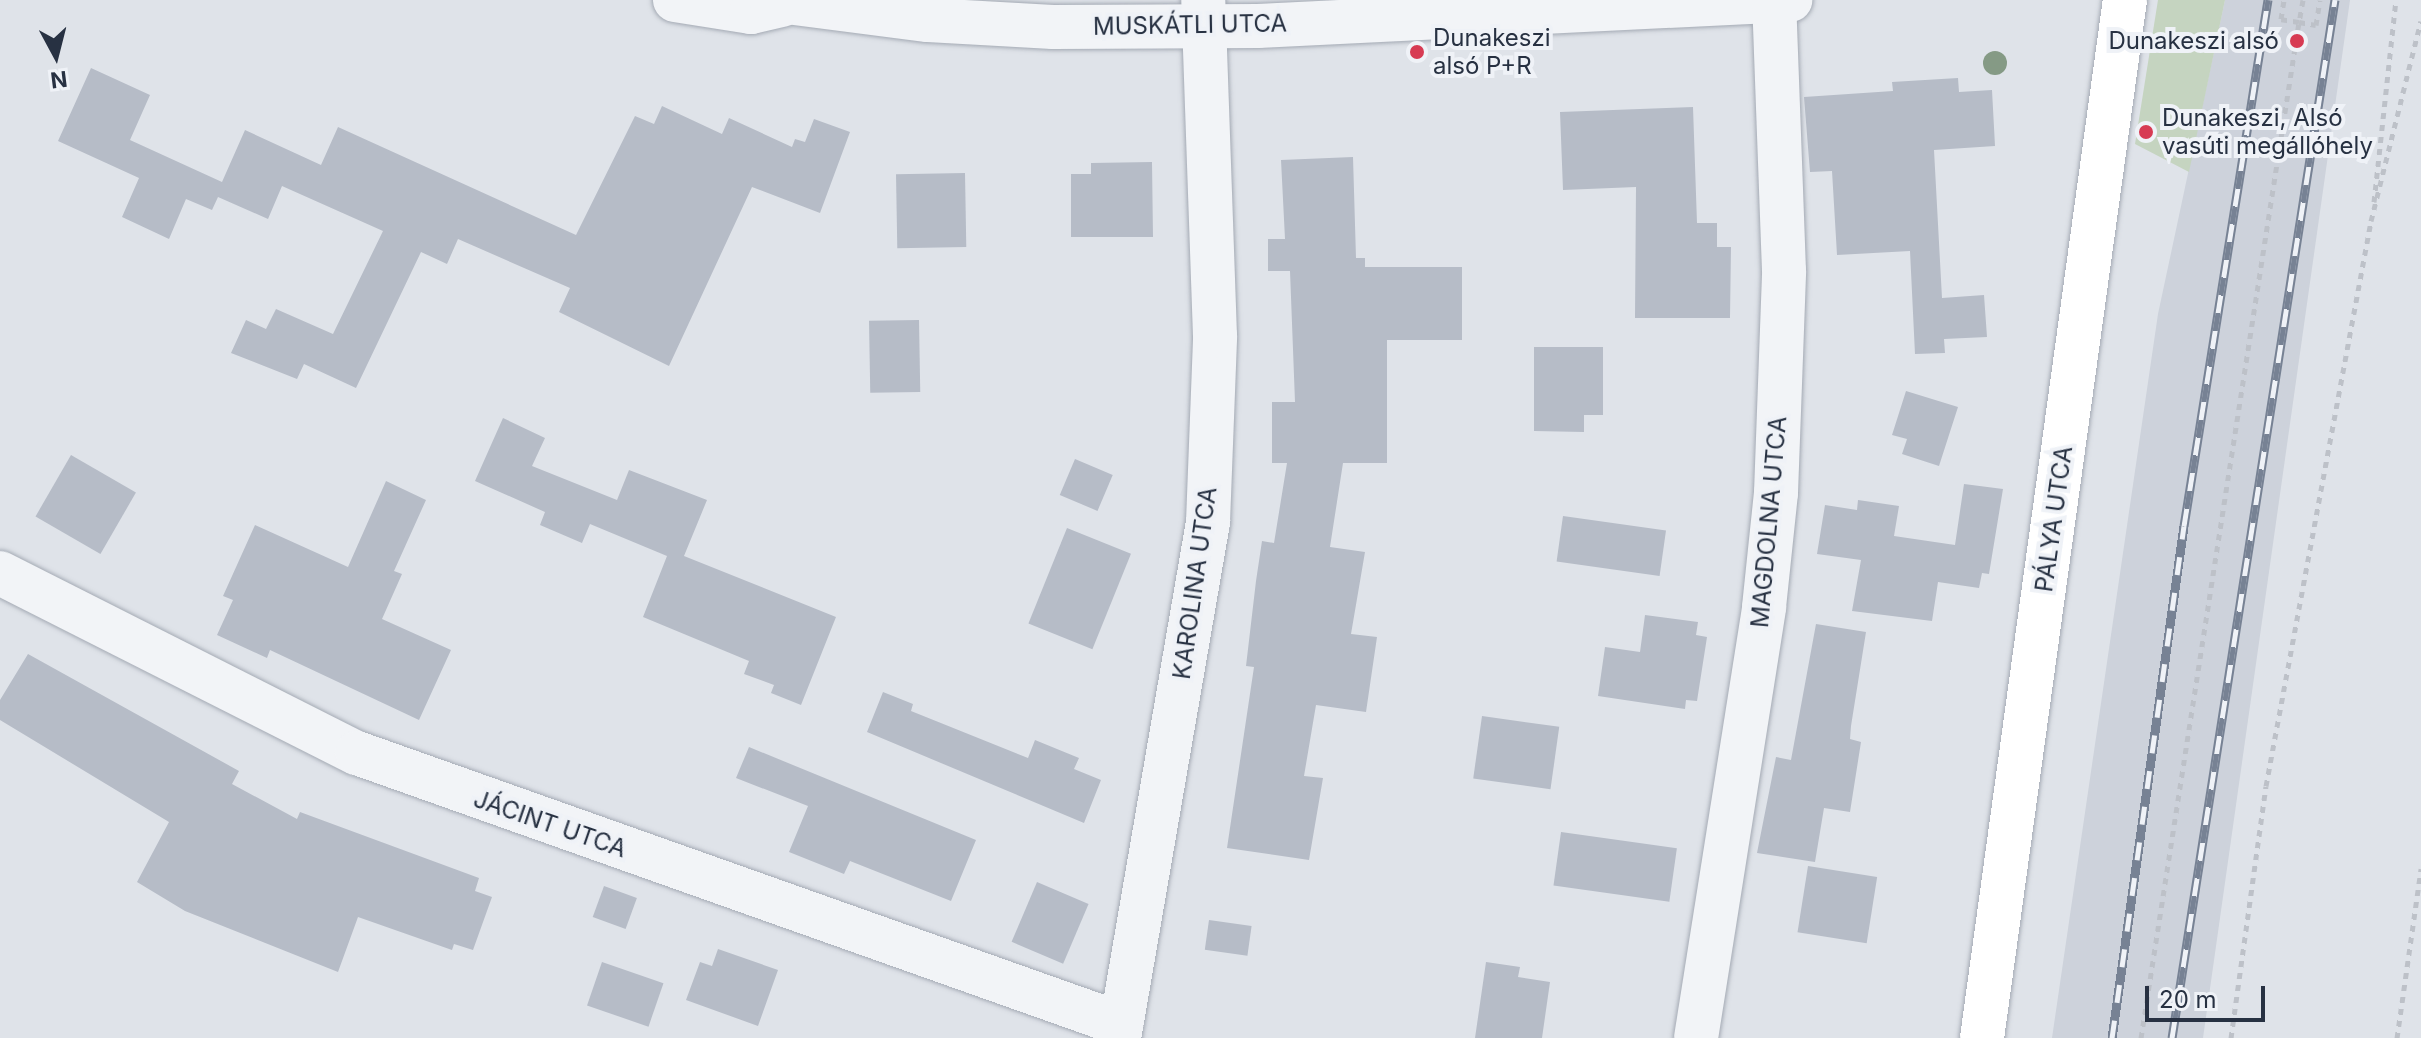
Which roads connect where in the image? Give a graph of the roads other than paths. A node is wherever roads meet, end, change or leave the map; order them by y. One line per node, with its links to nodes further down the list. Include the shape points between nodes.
1 (675, 0): 5 (street, MUSKÁTLI UTCA, via 751,12)
2 (1774, 0): 3 (street, MUSKÁTLI UTCA); 6 (street, MUSKÁTLI UTCA); 9 (street, MAGDOLNA UTCA, via 1784,271 1776,493 1764,607)
3 (1790, 0)
4 (2125, 0): 10 (street, PÁLYA UTCA)
5 (776, 2): 6 (street, MUSKÁTLI UTCA, via 1053,27)
6 (1203, 14): 8 (street, KAROLINA UTCA, via 1215,336 1208,522)
7 (0, 573): 8 (street, JÁCINT UTCA, via 357,753)
8 (1120, 1031)
9 (1696, 1038)
10 (1982, 1038)

